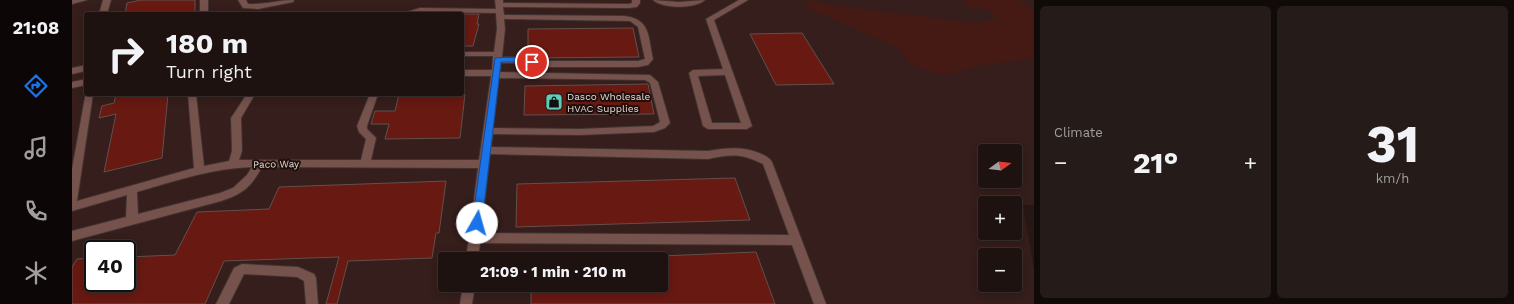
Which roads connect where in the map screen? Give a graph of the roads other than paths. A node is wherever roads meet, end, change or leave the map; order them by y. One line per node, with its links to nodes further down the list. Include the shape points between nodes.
1 (83, 0): 10 (street)
2 (107, 0): 12 (street)
3 (204, 0): 13 (street)
4 (242, 0): 5 (street, via 246,6 253,7)
5 (290, 0)
6 (636, 0): 11 (street, via 634,5 629,6)
7 (658, 0): 8 (street, via 664,4)
8 (701, 0)
9 (744, 0): 19 (street, via 710,19)
10 (72, 2)
11 (500, 8): 14 (street); 16 (street); 16 (street, via 632,19 642,26 649,60 638,64 539,64)
12 (104, 12)
13 (203, 12)
14 (412, 12)
15 (464, 54): 16 (street)
16 (498, 57): 21 (street)
17 (84, 68): 18 (street)
18 (72, 71)
19 (728, 72): 19 (street, via 747,126 708,126 692,73)
20 (464, 73): 21 (street)
21 (496, 74): 28 (street); 28 (street, via 648,77 654,82 664,122 662,126 654,128 579,132)
22 (84, 82): 23 (street)
23 (72, 85)
24 (90, 96): 36 (street)
25 (192, 96): 34 (street)
26 (250, 96): 31 (street, via 236,118 236,151)
27 (373, 96): 30 (street, via 362,126 362,130 370,138)
28 (489, 132): 29 (street)
29 (487, 150): 33 (street); 41 (street, via 708,156 742,151 753,154 767,162)
30 (365, 163): 32 (street, Paco Way); 33 (street, Paco Way)
31 (233, 164): 32 (street, Paco Way); 34 (street, Paco Way)
32 (259, 164): 38 (street, via 251,178 237,191)
33 (485, 164): 40 (street)
34 (199, 170): 35 (street, Paco Way)
35 (132, 190): 37 (street, Paco Way); 38 (street)
36 (72, 201)
37 (72, 207)
38 (132, 220): 39 (street)
39 (72, 236)
40 (475, 238): 41 (street); 42 (street)
41 (796, 240): 47 (street)
42 (473, 252)
43 (468, 292): 46 (street)
44 (222, 304): 45 (street, via 242,269 305,274 310,278)
45 (312, 304)
46 (466, 304)
47 (820, 304)

